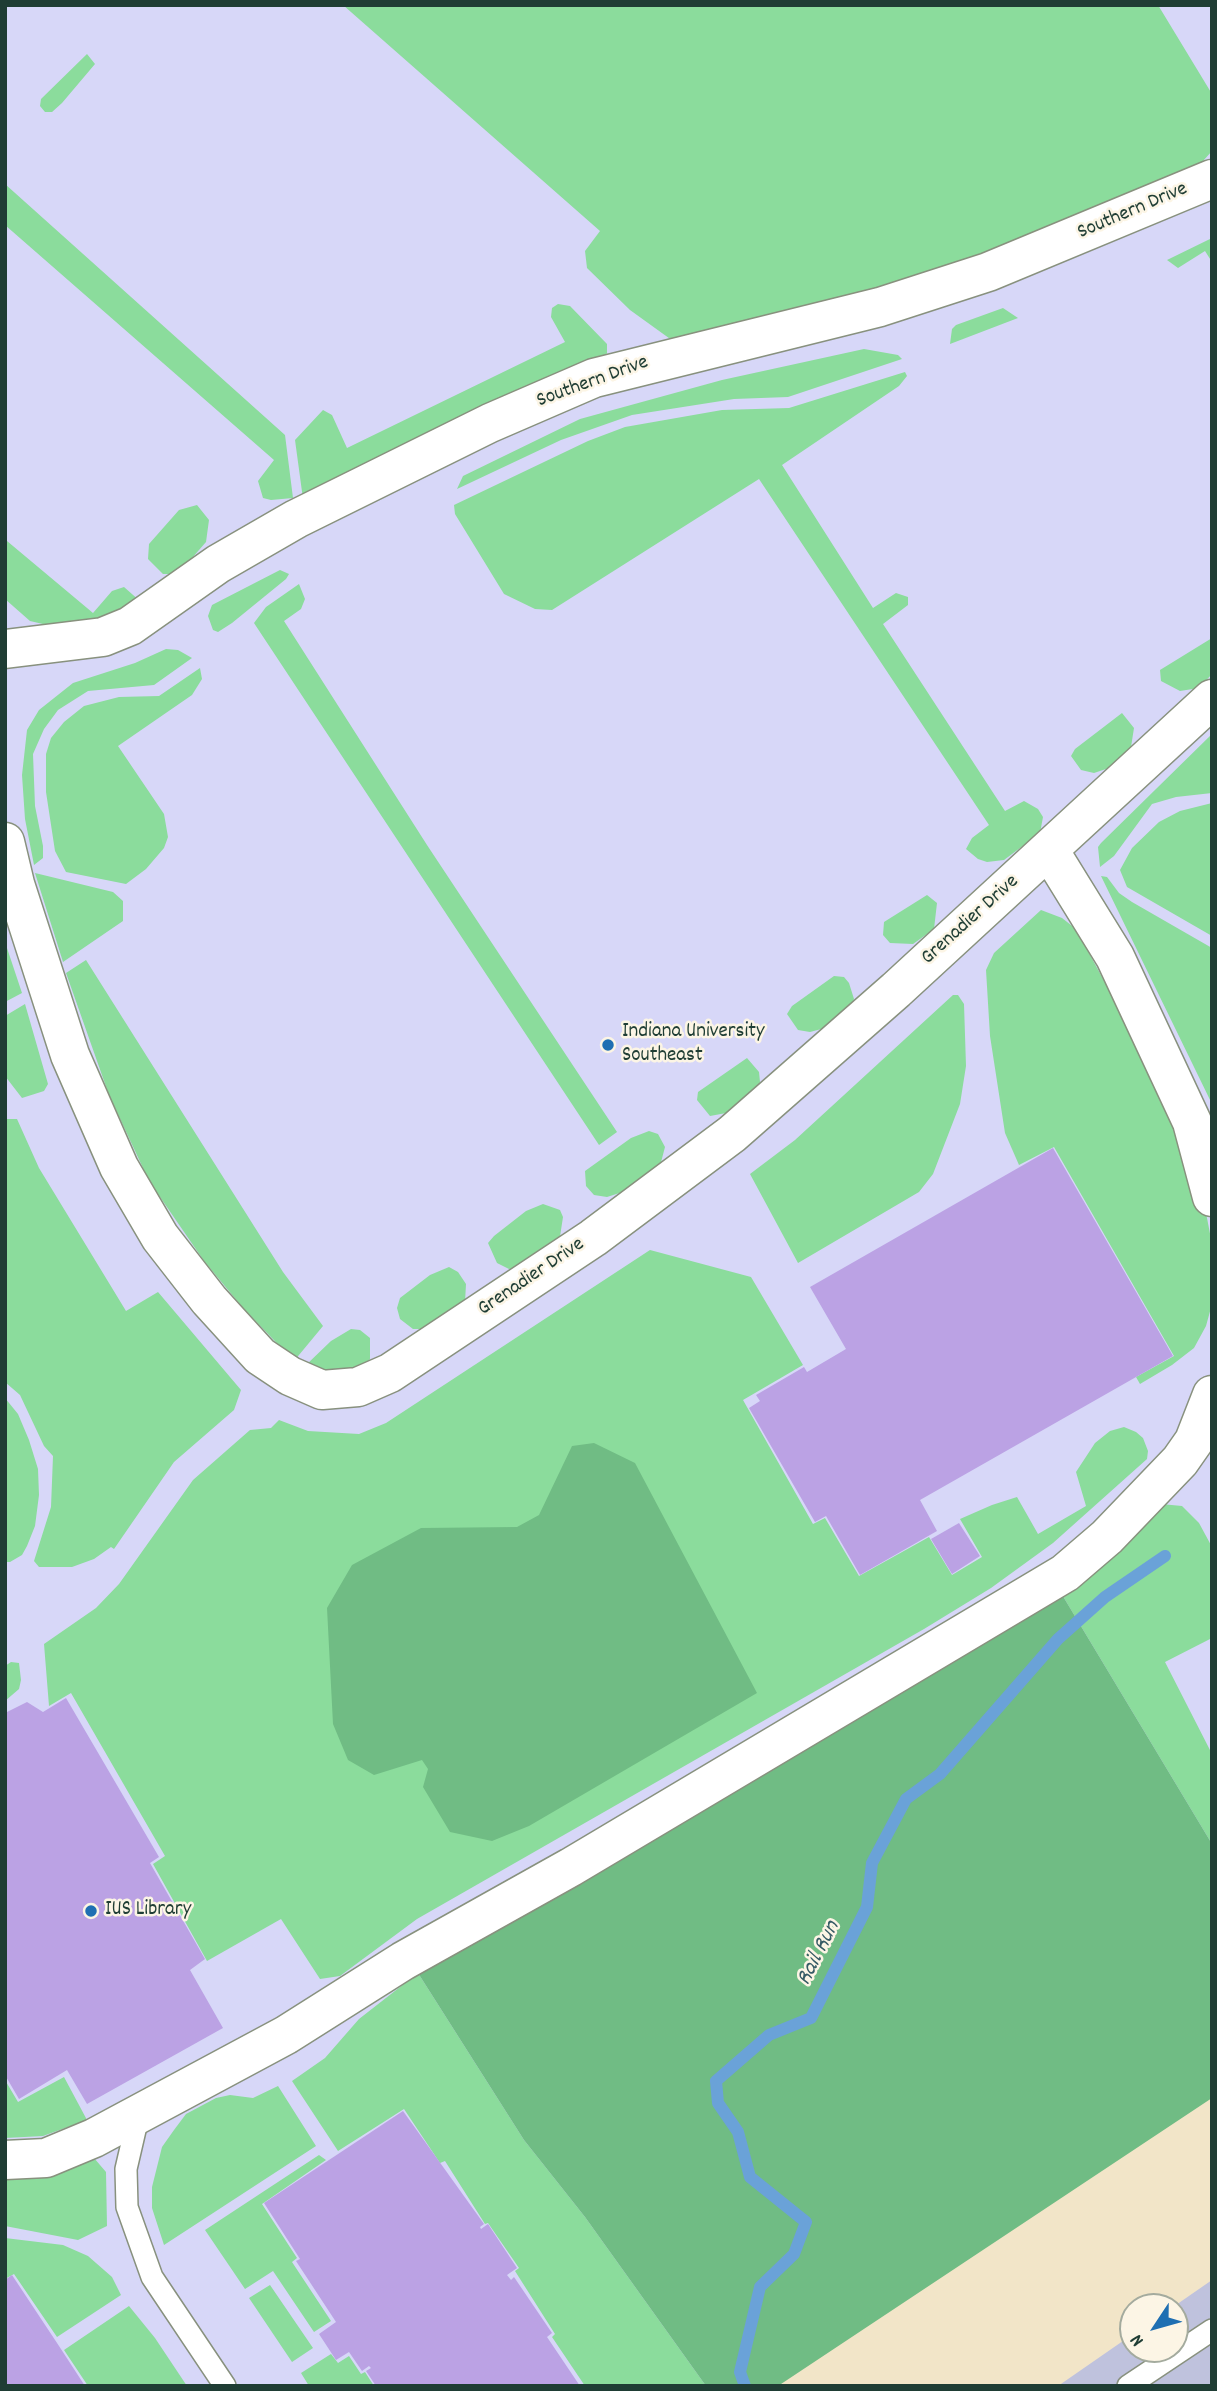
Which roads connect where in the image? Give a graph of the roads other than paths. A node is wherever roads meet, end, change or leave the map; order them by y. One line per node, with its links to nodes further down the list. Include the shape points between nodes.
1 (1212, 179): 2 (street, Southern Drive, via 988,272 880,307 594,378 489,423 296,519 218,564 130,626 103,636)
2 (5, 649)
3 (1212, 699): 5 (street, Grenadier Drive)
4 (5, 842): 5 (street, Grenadier Drive, via 70,1055 119,1167 160,1237 209,1300 260,1356 322,1390 358,1387 390,1373 593,1238 732,1134)
5 (1049, 850): 6 (street, via 1115,957 1192,1122)
6 (1212, 1197)
7 (1212, 1395): 8 (street, via 1195,1441 1180,1461 1107,1537 1065,1573 571,1867 403,1961 286,2035)
8 (139, 2113): 9 (street, via 46,2158); 11 (lane, via 126,2169 127,2207 152,2277)
9 (5, 2160)
10 (1212, 2330): 12 (lane)
11 (225, 2386)
12 (1128, 2386)

